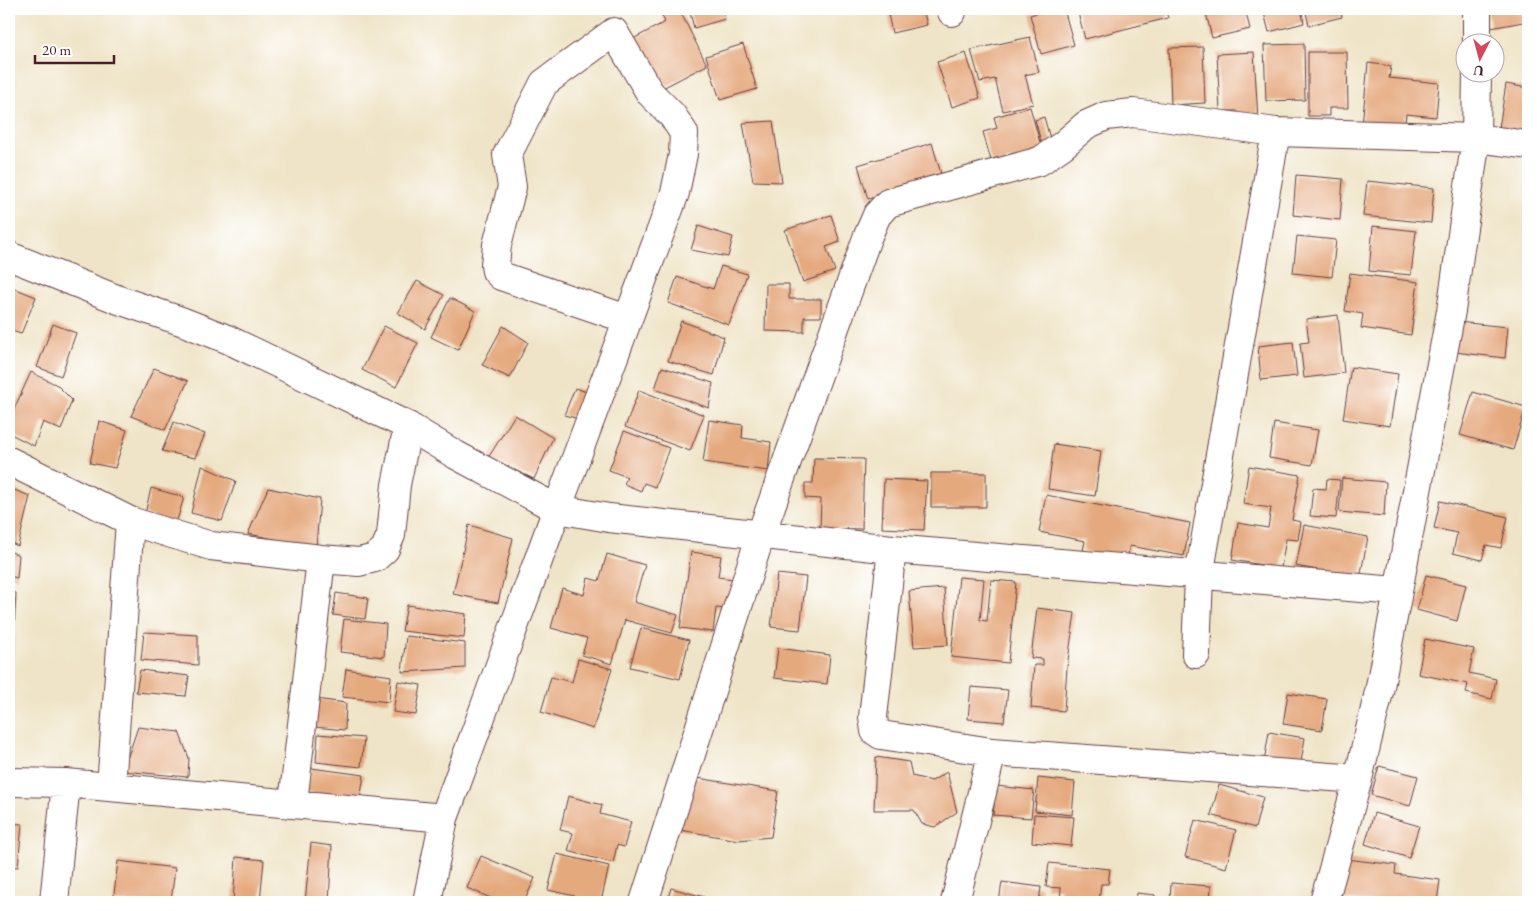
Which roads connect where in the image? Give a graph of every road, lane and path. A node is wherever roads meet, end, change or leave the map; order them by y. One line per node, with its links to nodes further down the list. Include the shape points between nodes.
1 (1477, 9): 2 (street)
2 (1477, 32)
3 (1477, 82): 5 (street)
4 (1276, 132): 5 (street); 13 (street, via 1133,112 1106,116 1086,125 1040,161 888,203 877,216 867,238); 16 (street)
5 (1476, 138): 6 (street); 17 (street, via 1451,311)
6 (1528, 145)
7 (9, 256): 9 (street, via 227,339)
8 (627, 319): 8 (street, via 675,192 684,133 672,115 650,93 614,32 544,83 507,156 512,187 494,265 501,276); 11 (street)
9 (408, 426): 11 (street); 15 (street, via 396,486 391,535 385,550 375,558 359,562)
10 (9, 461): 12 (street)
11 (557, 508): 13 (street, via 609,518); 25 (street)
12 (130, 521): 15 (street, via 212,546); 23 (street)
13 (761, 534): 14 (street); 28 (street)
14 (892, 549): 16 (street); 19 (street, via 872,716 874,731 881,735)
15 (321, 559): 24 (street)
16 (1199, 576): 17 (street); 18 (street)
17 (1397, 591): 20 (street, via 1379,692)
18 (1196, 654)
19 (992, 752): 20 (street); 29 (street)
20 (1358, 780): 30 (street)
21 (9, 782): 22 (street)
22 (66, 783): 23 (street); 26 (street)
23 (111, 787): 24 (street)
24 (292, 803): 25 (street)
25 (444, 818): 27 (street)
26 (54, 902)
27 (427, 902)
28 (644, 902)
29 (955, 902)
30 (1324, 902)

